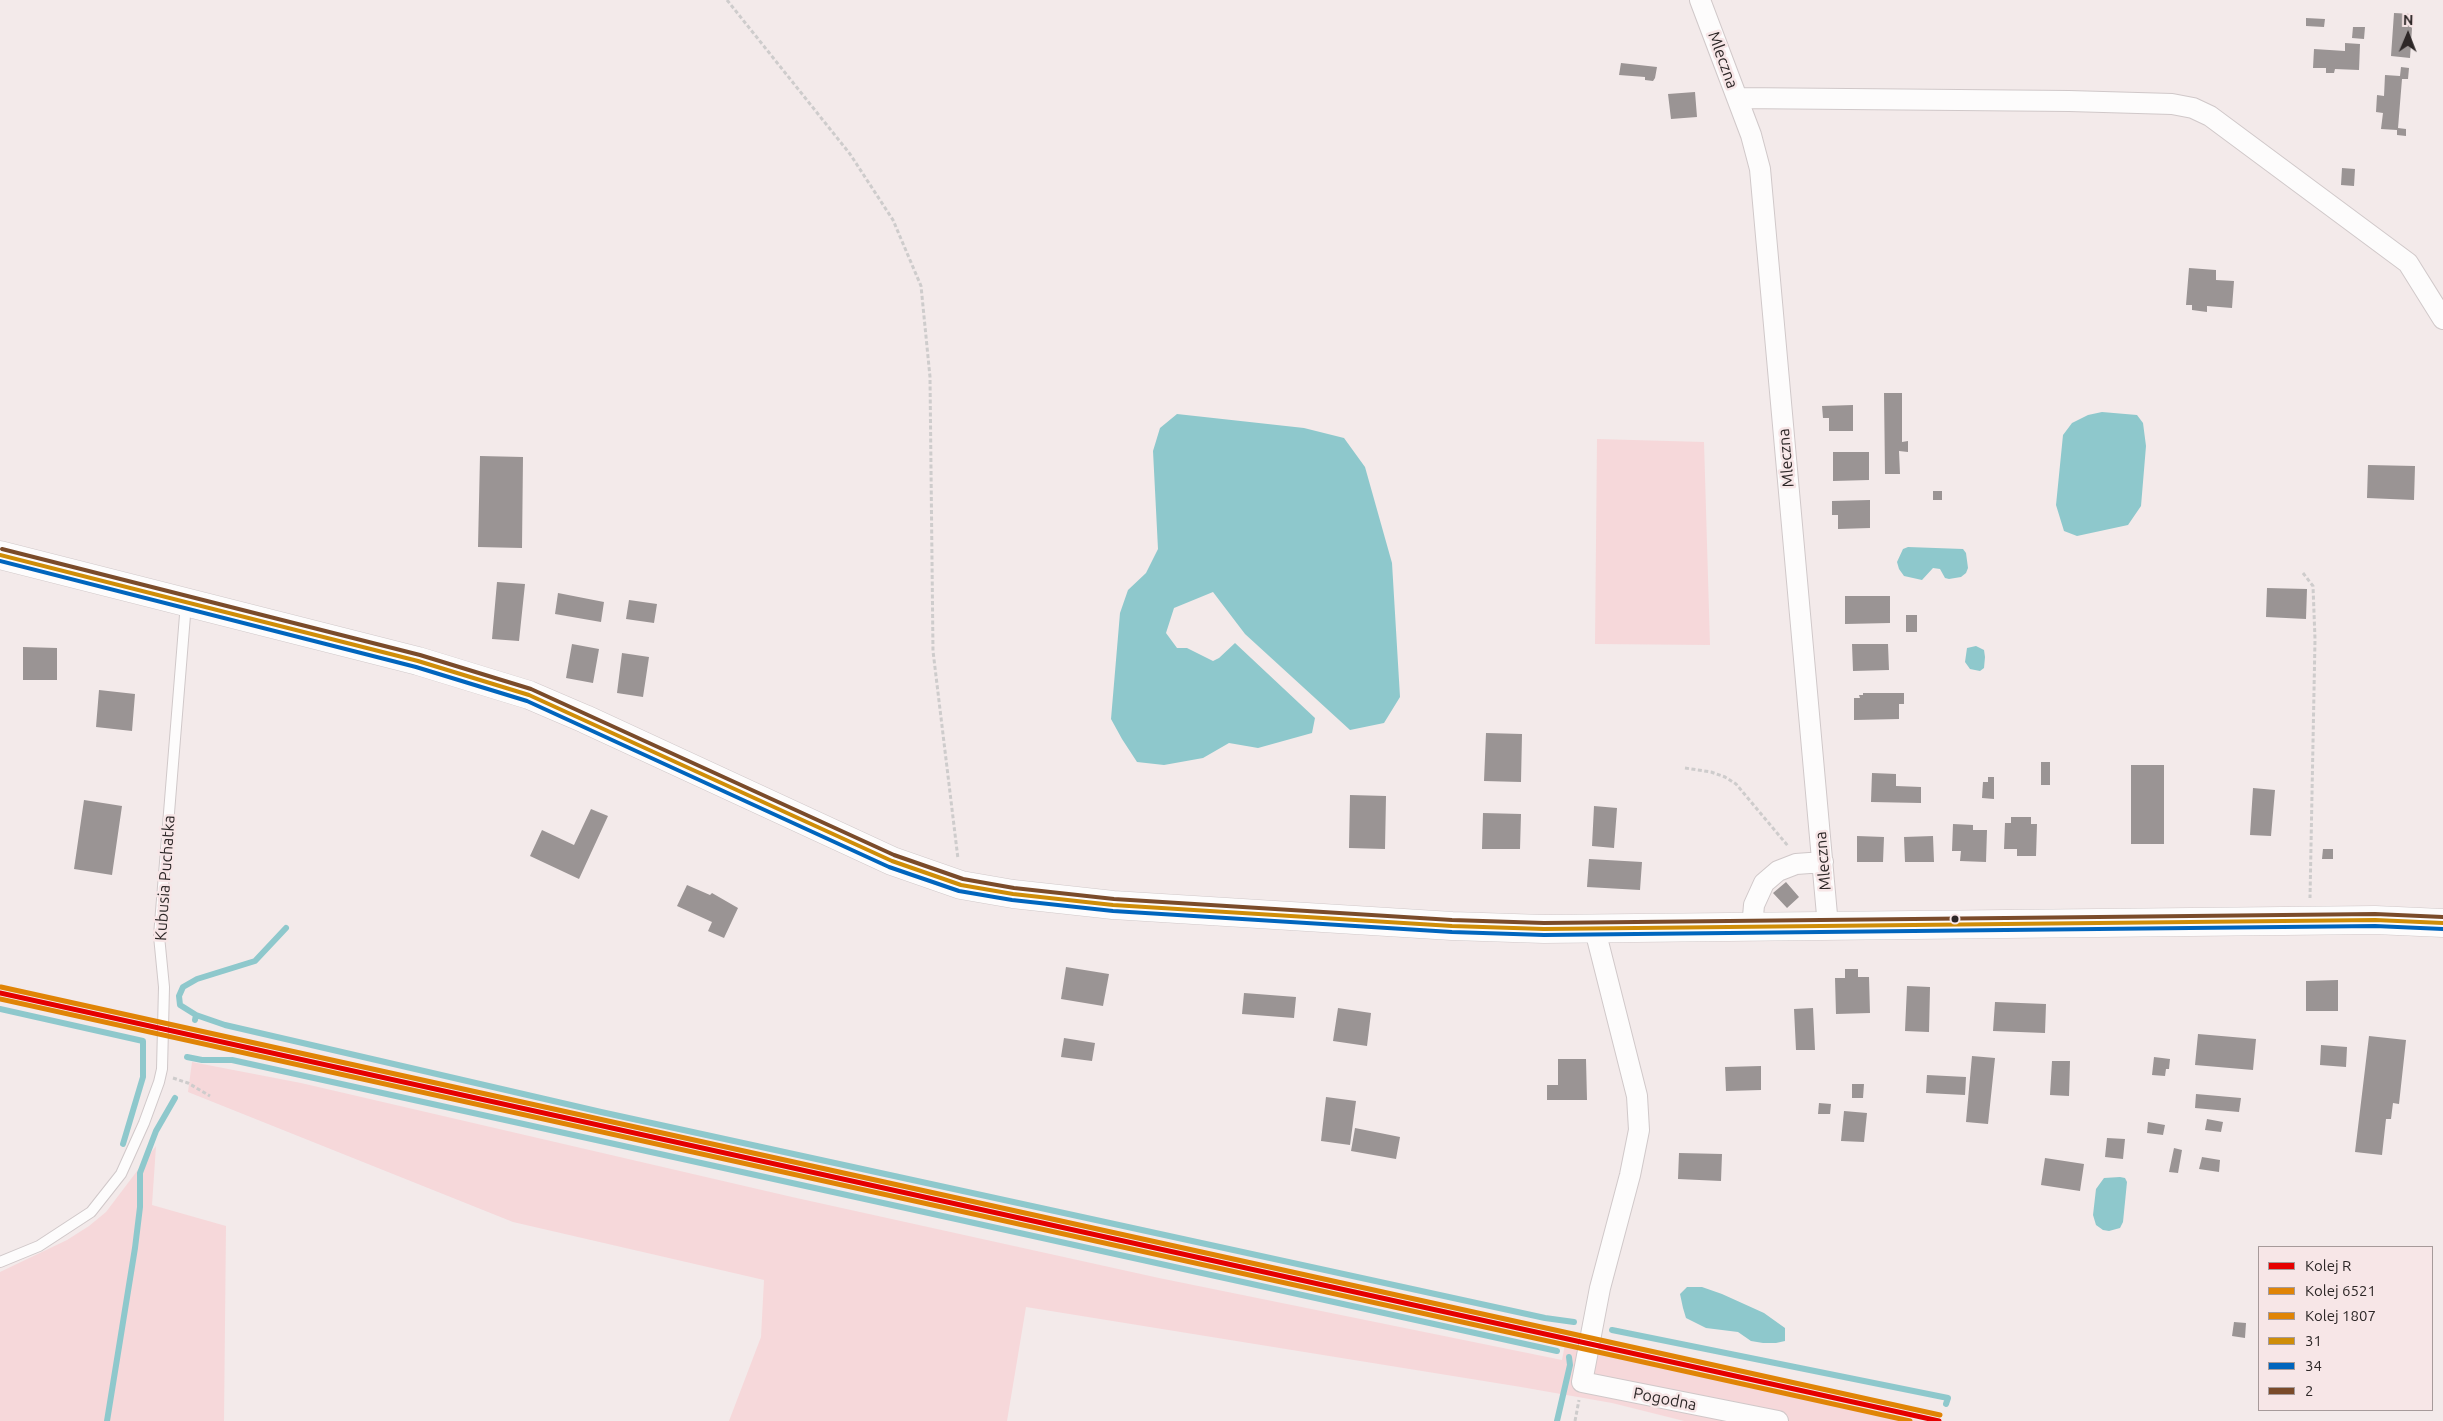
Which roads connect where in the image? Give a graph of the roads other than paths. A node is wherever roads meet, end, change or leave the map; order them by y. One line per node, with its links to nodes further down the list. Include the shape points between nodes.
1 (1700, 0): 2 (street, Mleczna)
2 (1737, 98): 3 (street, via 2069,101 2172,104 2193,108 2210,116 2408,263); 6 (street, Mleczna, via 1760,169)
3 (2443, 319)
4 (0, 555): 5 (main road)
5 (186, 602): 10 (main road, via 418,661 529,695 892,861 961,885 1113,905 1452,926); 11 (lane, Kubusia Puchatka, via 159,936 164,987 161,1076 121,1174 91,1212 39,1246)
6 (1823, 862): 8 (street, Mleczna); 9 (street, via 1796,864 1778,871 1764,883 1754,905)
7 (2443, 922): 8 (main road)
8 (1828, 926): 9 (main road)
9 (1752, 928): 10 (main road)
10 (1595, 930): 12 (street, Pogodna, via 1637,1096 1639,1130 1600,1288 1582,1382)
11 (0, 1262)
12 (1778, 1421)

